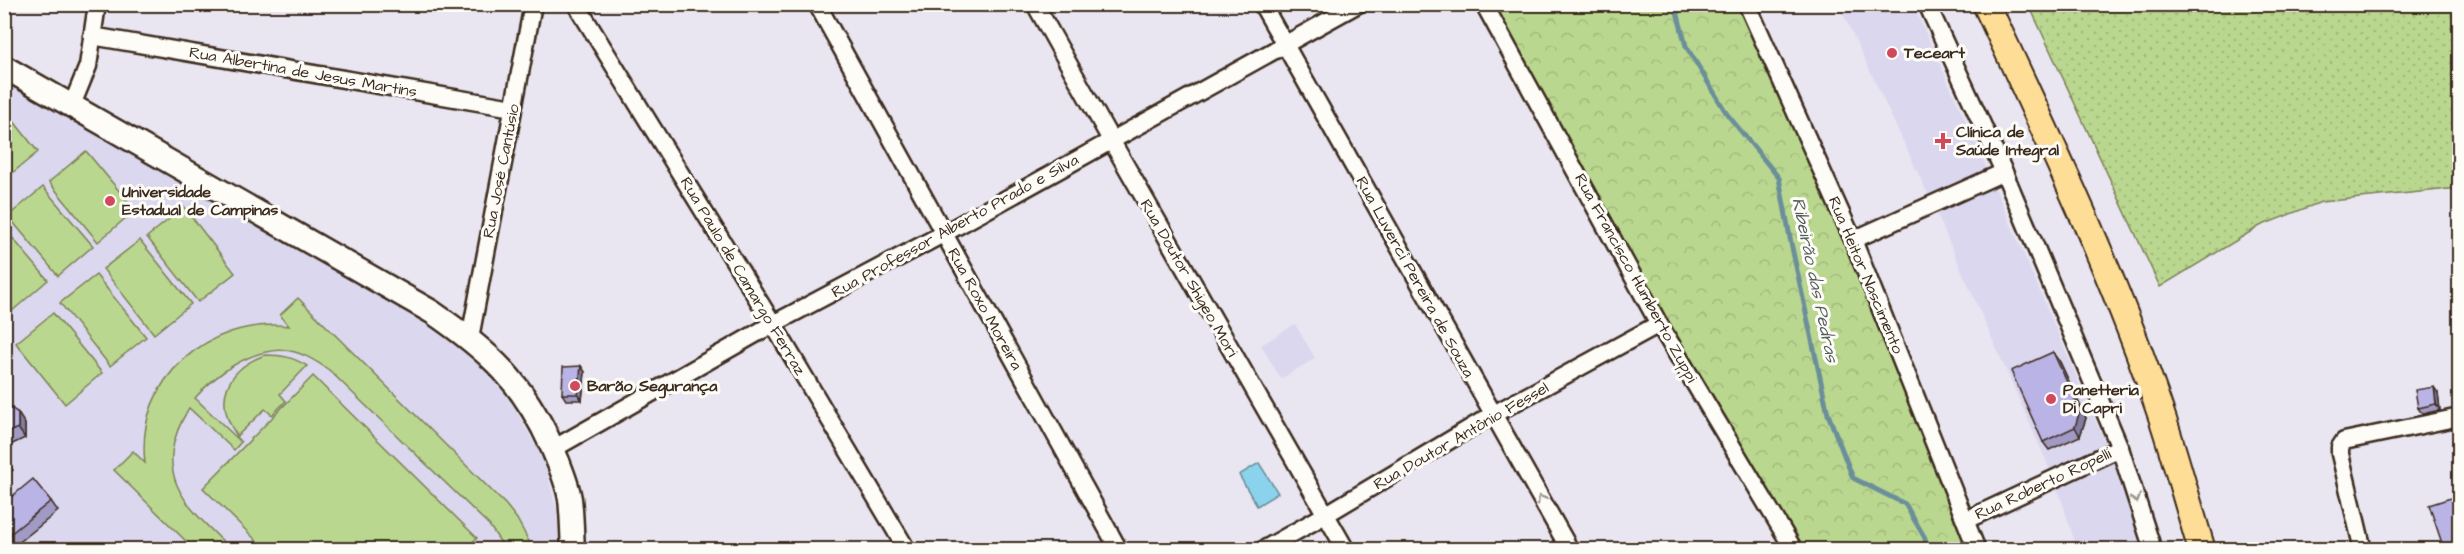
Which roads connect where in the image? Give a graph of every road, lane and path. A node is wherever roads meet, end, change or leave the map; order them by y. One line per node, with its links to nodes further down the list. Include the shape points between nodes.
1 (97, 4): 12 (street)
2 (533, 4): 16 (street, Rua José Cantúsio)
3 (576, 4): 21 (street, Rua Paulo de Camargo Ferraz)
4 (817, 4): 19 (street, Rua Roxo Moreira)
5 (1035, 4): 17 (street, Rua Doutor Shigeo Mori)
6 (1262, 4): 13 (street, Rua Luverci Pereira de Souza)
7 (1358, 4): 13 (street, Rua Professor Alberto Prado e Silva)
8 (1484, 4): 22 (street, Rua Francisco Humberto Zuppi)
9 (1747, 4): 20 (street, Rua Heitor Nascimento)
10 (1927, 4): 18 (street)
11 (1986, 4): 39 (main road, via 2052,145 2128,324 2162,415)
12 (92, 36): 15 (street, via 88,66); 16 (street, Rua Albertina de Jesus Martins)
13 (1285, 46): 17 (street, Rua Professor Alberto Prado e Silva); 24 (street, Rua Luverci Pereira de Souza)
14 (4, 66): 15 (main road)
15 (72, 105): 23 (main road, via 422,306)
16 (513, 108): 23 (street, Rua José Cantúsio)
17 (1111, 140): 19 (street, Rua Professor Alberto Prado e Silva); 28 (street, Rua Doutor Shigeo Mori)
18 (2004, 172): 20 (street); 26 (street)
19 (943, 234): 21 (street, Rua Professor Alberto Prado e Silva); 32 (street, Rua Roxo Moreira)
20 (1853, 240): 29 (street, Rua Heitor Nascimento)
21 (773, 324): 27 (street, Rua Professor Alberto Prado e Silva); 31 (street, Rua Paulo de Camargo Ferraz)
22 (1659, 324): 24 (street, Rua Doutor Antônio Fessel); 36 (street, Rua Francisco Humberto Zuppi)
23 (470, 338): 27 (main road, via 516,383)
24 (1492, 415): 28 (street, Rua Doutor Antônio Fessel); 35 (street, Rua Luverci Pereira de Souza, one-way to 24)
25 (2460, 417): 40 (street, via 2344,441 2340,454)
26 (2120, 448): 29 (street, Rua Roberto Ropelli); 38 (street, one-way to 38)
27 (553, 449): 30 (main road, via 570,498)
28 (1325, 515): 33 (street, Rua Doutor Antônio Fessel); 34 (street, Rua Doutor Shigeo Mori)
29 (1966, 520): 37 (street, Rua Heitor Nascimento)
30 (573, 549)
31 (907, 549)
32 (1119, 549)
33 (1263, 549)
34 (1346, 549)
35 (1570, 549)
36 (1794, 549)
37 (1977, 549)
38 (2153, 549)
39 (2202, 549)
40 (2363, 549)

